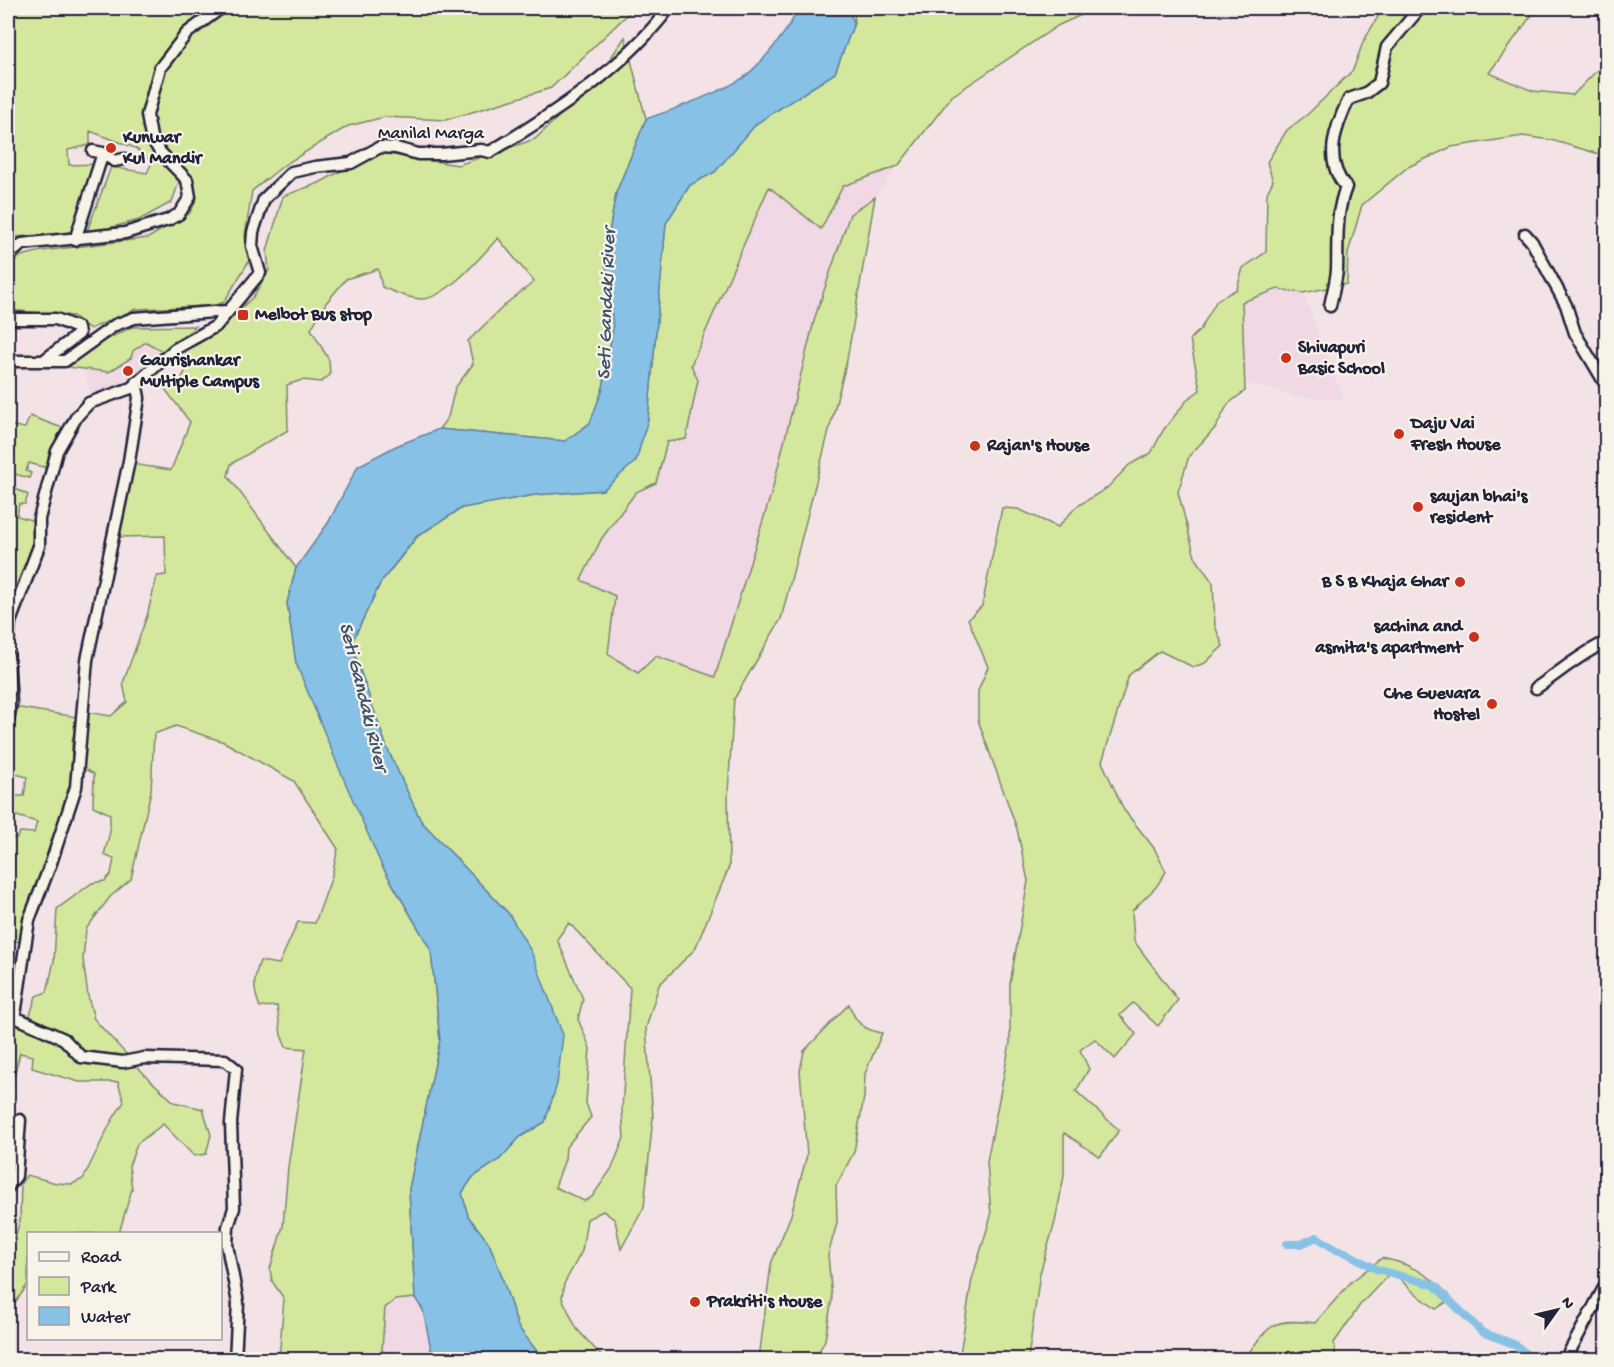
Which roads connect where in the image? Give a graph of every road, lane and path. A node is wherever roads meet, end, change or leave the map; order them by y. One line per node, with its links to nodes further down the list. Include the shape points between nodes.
1 (221, 8): 6 (street, via 188,33 160,68 147,115 148,128 160,152 187,180 190,197 186,206 168,220)
2 (669, 8): 9 (street, Manilal Marga, via 614,68 490,152 418,154 380,147 351,163 292,172 264,199 252,246 260,273)
3 (1420, 8): 8 (street, via 1387,47 1379,83 1349,99 1340,118 1332,145 1336,176 1346,186 1339,205 1337,270)
4 (124, 159): 6 (street, via 114,160 98,152)
5 (1525, 234): 14 (street)
6 (75, 240): 7 (street, via 22,244)
7 (8, 256)
8 (1330, 306)
9 (227, 311): 12 (street, via 134,318 115,325 65,361); 13 (street, via 216,326 175,349)
10 (8, 319): 12 (street, via 56,319 78,328 79,334 72,341)
11 (8, 361): 12 (street)
12 (40, 363)
13 (136, 382): 15 (street, via 114,396 89,404 77,416 57,452 39,519 39,546 10,622); 20 (street, via 139,398 129,461 87,660 76,787 29,920)
14 (1606, 386)
15 (8, 641)
16 (1606, 642): 18 (street, via 1577,656)
17 (8, 656): 19 (street)
18 (1536, 688)
19 (8, 721)
20 (11, 1015): 24 (street, via 64,1039 81,1057 123,1062 144,1058 225,1060 236,1069 231,1123 234,1208 227,1245 238,1303)
21 (20, 1120): 22 (street, via 16,1176)
22 (8, 1186)
23 (1606, 1284): 25 (street)
24 (235, 1359)
25 (1564, 1359)

